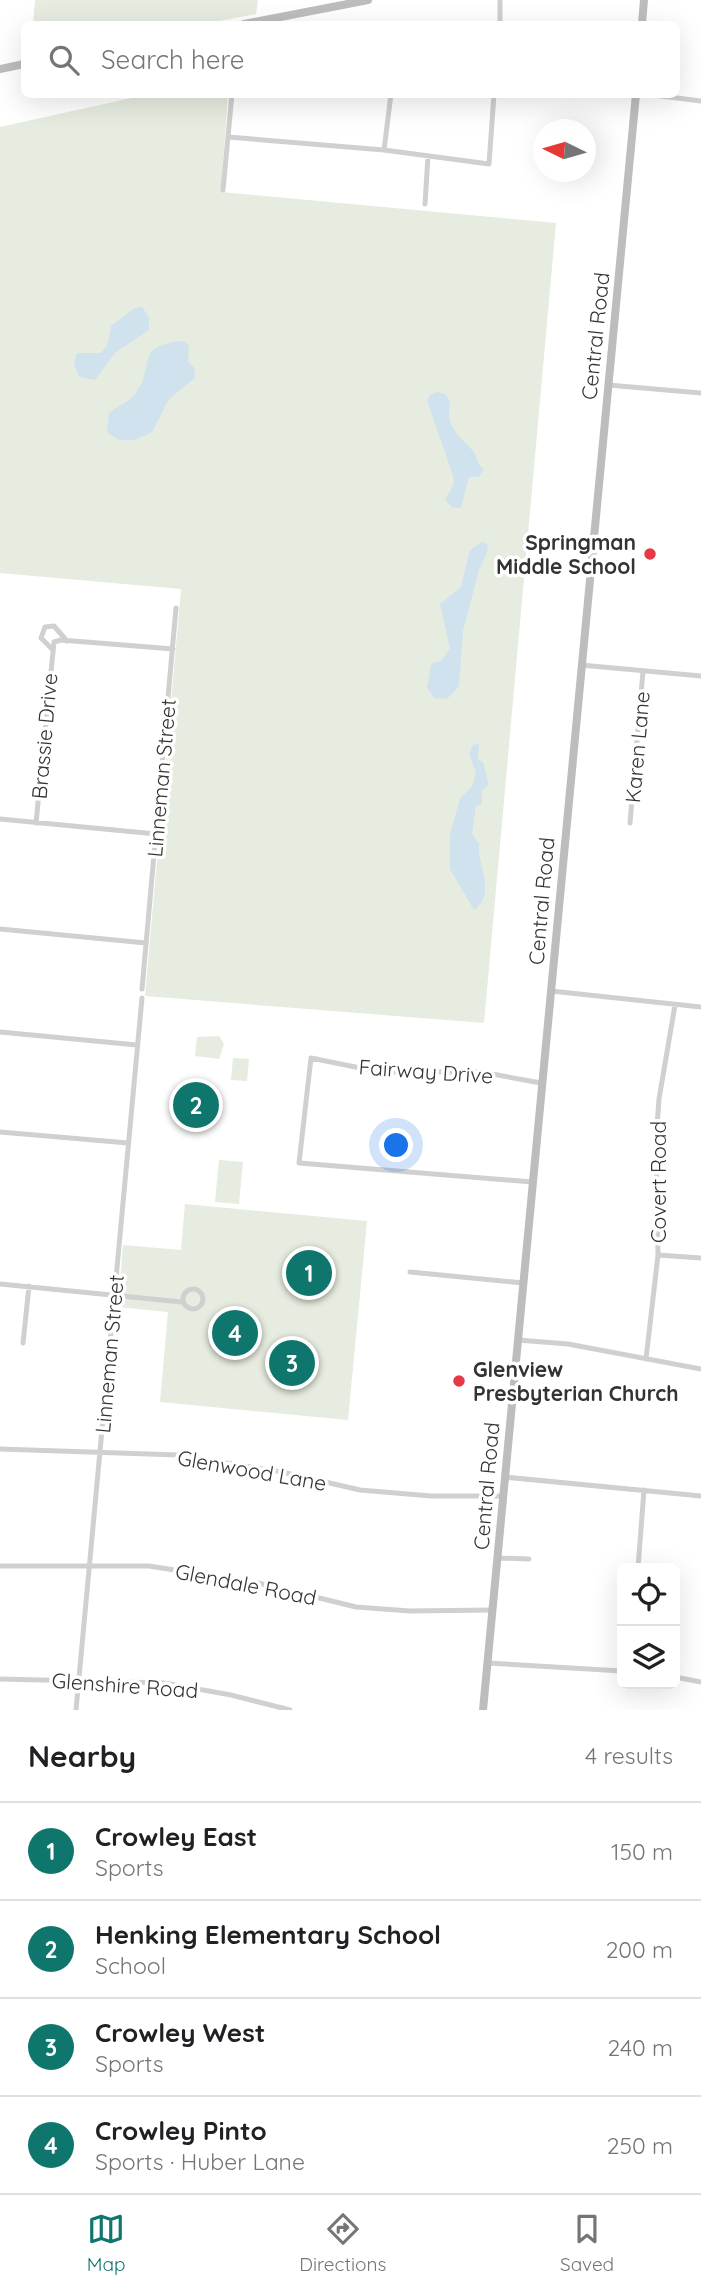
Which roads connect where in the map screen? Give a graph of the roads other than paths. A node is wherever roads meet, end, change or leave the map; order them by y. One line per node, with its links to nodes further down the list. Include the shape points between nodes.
1 (368, 0): 4 (main road)
2 (500, 0): 5 (street)
3 (644, 0): 6 (main road)
4 (260, 21)
5 (500, 21)
6 (642, 21)
7 (21, 65): 8 (main road)
8 (0, 69)
9 (232, 98): 15 (street)
10 (390, 98): 16 (street)
11 (494, 98): 17 (street, via 489,164)
12 (636, 98): 20 (main road, Central Road)
13 (677, 98): 14 (street)
14 (701, 101)
15 (228, 136): 16 (street); 18 (street)
16 (384, 150): 17 (street)
17 (428, 156): 19 (street)
18 (223, 190)
19 (425, 204)
20 (608, 385): 21 (street); 26 (main road, Central Road)
21 (701, 393)
22 (176, 608): 24 (street, Linneman Street)
23 (64, 640): 24 (street); 25 (street, Brassie Drive, via 54,642); 25 (street, Brassie Drive, via 54,626 45,627 41,638)
24 (173, 649): 32 (street, Linneman Street)
25 (51, 650): 30 (street, Brassie Drive)
26 (580, 665): 27 (street); 36 (main road, Central Road)
27 (643, 671): 28 (street); 31 (street, Karen Lane)
28 (701, 676)
29 (0, 819): 30 (street)
30 (36, 823): 32 (street)
31 (630, 823)
32 (156, 834): 34 (street, Linneman Street)
33 (0, 929): 34 (street)
34 (146, 943): 35 (street, Linneman Street)
35 (142, 989)
36 (550, 991): 38 (street); 42 (main road, Central Road)
37 (142, 998): 41 (street, Linneman Street)
38 (675, 1005): 39 (street); 46 (street, Covert Road, via 656,1140)
39 (701, 1007)
40 (0, 1032): 41 (street)
41 (137, 1045): 44 (street, Linneman Street)
42 (541, 1083): 45 (main road, Central Road); 45 (street, Fairway Drive, via 481,1072 380,1072 311,1058 299,1163)
43 (0, 1132): 44 (street)
44 (128, 1143): 52 (street, Linneman Street)
45 (532, 1182): 49 (main road, Central Road)
46 (658, 1255): 47 (street); 56 (street, Covert Road)
47 (701, 1258)
48 (410, 1272): 49 (street)
49 (523, 1283): 54 (main road, Central Road)
50 (0, 1284): 51 (street)
51 (29, 1286): 52 (street); 55 (street)
52 (115, 1295): 53 (street); 59 (street, Linneman Street)
53 (183, 1302): 53 (street, via 189,1309 203,1303 195,1289 183,1295)
54 (517, 1340): 56 (street); 60 (main road, Central Road)
55 (23, 1343)
56 (646, 1359): 57 (street)
57 (701, 1369)
58 (0, 1449): 59 (street, Glenwood Lane)
59 (99, 1453): 62 (street, Glenwood Lane, via 178,1455 360,1490); 68 (street, Linneman Street)
60 (505, 1477): 61 (street); 62 (main road, Central Road)
61 (644, 1490): 63 (street); 66 (street)
62 (503, 1496): 64 (main road, Central Road)
63 (701, 1496)
64 (497, 1559): 65 (street); 69 (main road, Central Road)
65 (528, 1559)
66 (638, 1563)
67 (0, 1566): 68 (street, Glendale Road)
68 (88, 1566): 69 (street, Glendale Road, via 149,1566 199,1573 356,1607); 74 (street, Linneman Street)
69 (492, 1609): 70 (main road, Central Road)
70 (487, 1663): 71 (street); 78 (main road, Central Road)
71 (617, 1671)
72 (680, 1678): 75 (street)
73 (0, 1679): 74 (street, Glenshire Road)
74 (79, 1679): 76 (street, Linneman Street); 77 (street, Glenshire Road, via 164,1684)
75 (701, 1682)
76 (76, 1710)
77 (290, 1710)
78 (482, 1710)

